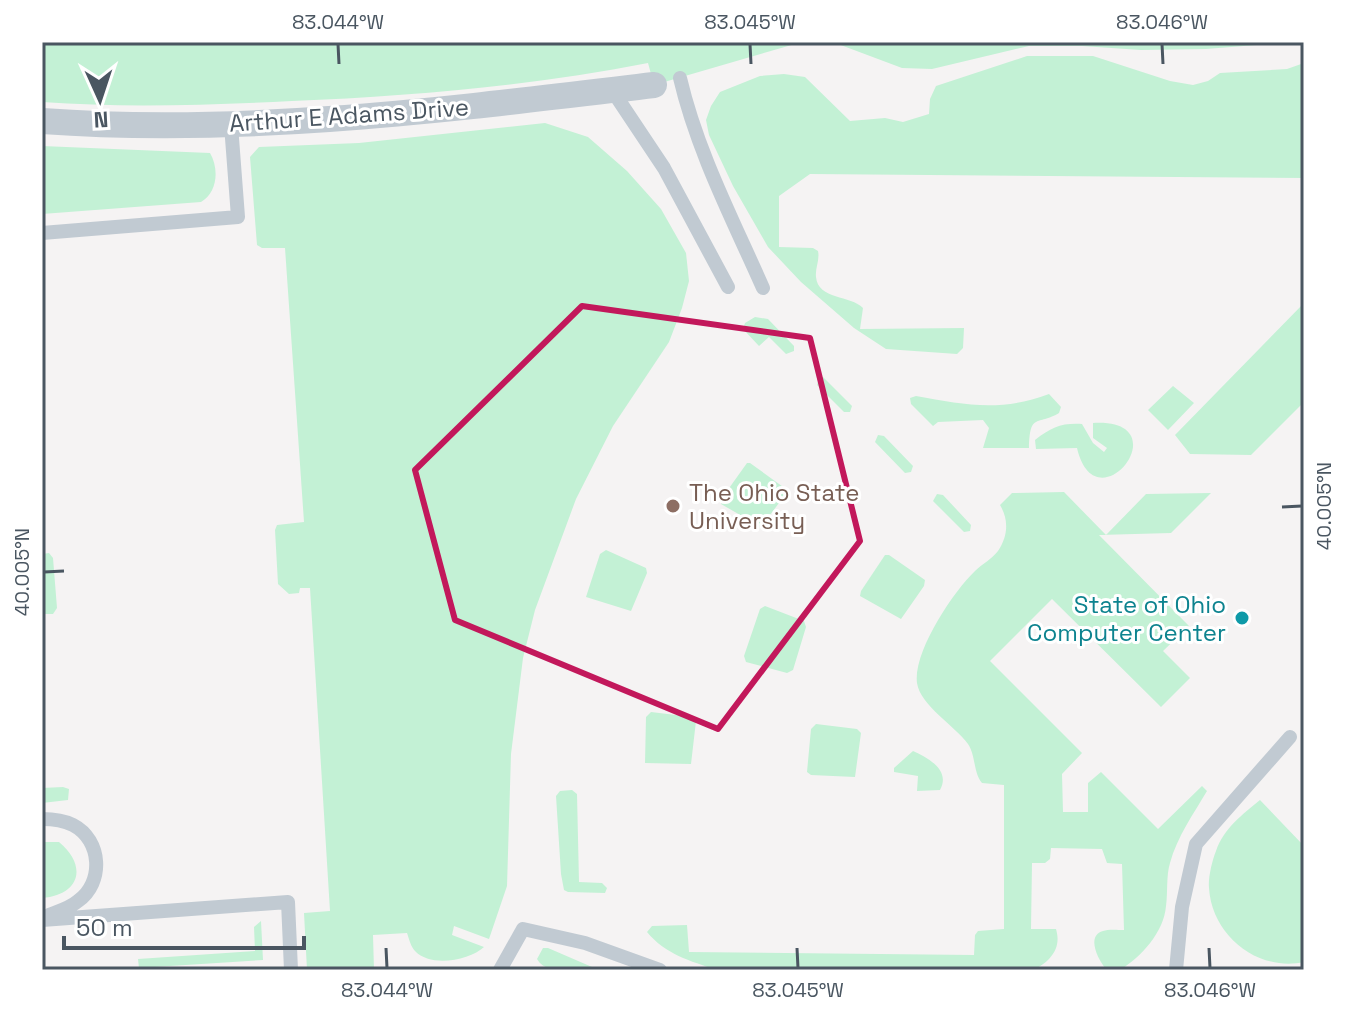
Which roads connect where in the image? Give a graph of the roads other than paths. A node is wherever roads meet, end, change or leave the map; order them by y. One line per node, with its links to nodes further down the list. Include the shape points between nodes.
1 (680, 78): 8 (lane, via 687,108)
2 (654, 85): 3 (street, Arthur E Adams Drive)
3 (612, 90): 5 (street, Arthur E Adams Drive, via 354,119); 7 (lane, via 664,168)
4 (42, 121): 5 (street, Arthur E Adams Drive)
5 (231, 125): 6 (lane, via 238,217)
6 (42, 233)
7 (728, 287)
8 (763, 288)
9 (1290, 737): 15 (lane, via 1196,844)
10 (42, 819): 11 (lane, via 75,826 88,837 97,868 94,884 80,900)
11 (42, 918): 12 (lane, via 288,902)
12 (291, 970)
13 (500, 970): 14 (lane, via 523,929 585,943)
14 (660, 970)
15 (1176, 970)

